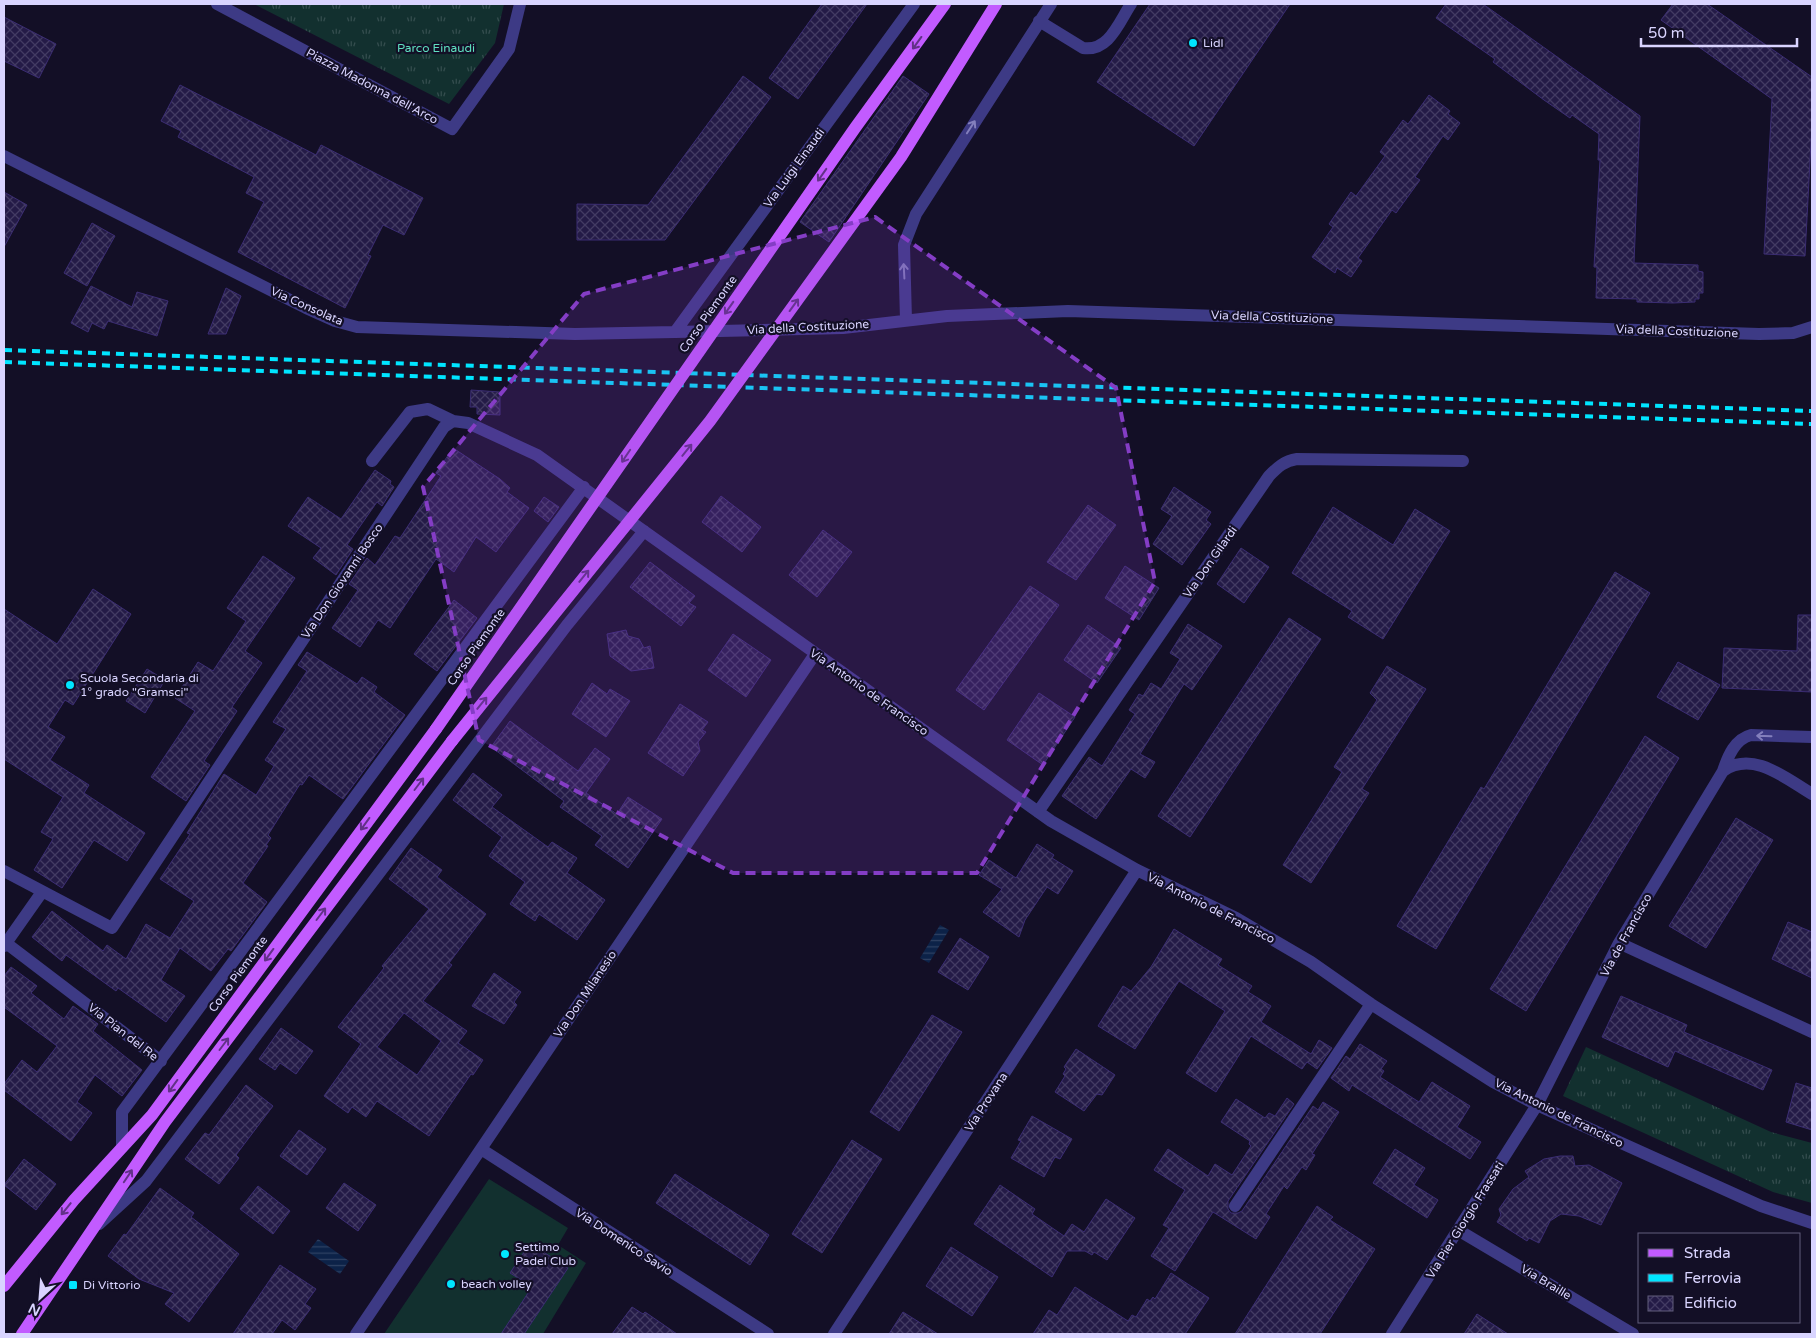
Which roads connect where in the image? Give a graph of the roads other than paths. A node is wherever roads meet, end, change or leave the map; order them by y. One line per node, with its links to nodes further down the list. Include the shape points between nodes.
1 (217, 4): 2 (street, Piazza Madonna dell'Arco, via 452,129 509,49)
2 (520, 4)
3 (914, 4): 13 (street, Via Luigi Einaudi)
4 (945, 4): 33 (main road, Corso Piemonte, one-way to 33, bridge, via 436,729 158,1107)
5 (996, 4): 38 (main road, one-way to 5, bridge, via 165,1122 452,741 710,422 901,157)
6 (1051, 4): 8 (street)
7 (1131, 4): 8 (street, via 1108,40 1090,48 1083,48)
8 (1040, 21): 10 (street, one-way to 8, via 903,259 909,231 922,203)
9 (4, 156): 13 (street, Via Consolata, via 335,322 357,327 575,334)
10 (906, 320): 11 (street, Via della Costituzione, via 999,312 1068,311 1759,334 1793,333); 12 (street, Via della Costituzione, via 843,328)
11 (1812, 327)
12 (732, 330): 13 (street, Via Consolata)
13 (674, 332)
14 (453, 421): 15 (street, via 428,409 410,412); 17 (street, via 468,423 525,448); 26 (street, Via Don Giovanni Bosco, via 444,427 112,928)
15 (372, 461)
16 (1462, 461): 23 (street, Via Don Gilardi, via 1297,459 1278,466)
17 (584, 487): 18 (street); 31 (street)
18 (644, 531): 19 (street, Via Antonio de Francisco); 38 (street, via 567,625 146,1181)
19 (815, 654): 23 (street, Via Antonio de Francisco); 34 (street, Via Don Milanesio)
20 (1812, 737): 21 (street, Via de Francisco, one-way to 21, via 1744,737 1728,754)
21 (1722, 770): 22 (street, via 1733,763 1766,766); 27 (street, Via de Francisco)
22 (1812, 794)
23 (1038, 812): 24 (street, Via Antonio de Francisco)
24 (1137, 870): 29 (street, Via Antonio de Francisco, via 1236,918 1311,962); 43 (street, Via Provana)
25 (4, 871): 26 (street)
26 (42, 892): 28 (street, Via Pian del Re)
27 (1620, 943): 30 (street); 32 (street, Via de Francisco)
28 (5, 945): 31 (street, Via Pian del Re)
29 (1371, 1004): 32 (street, Via Antonio de Francisco, via 1493,1082); 35 (street)
30 (1812, 1032)
31 (161, 1061): 33 (street, Via Pian del Re, via 122,1112)
32 (1537, 1105): 36 (street, Via Antonio de Francisco, via 1761,1206); 37 (street, Via Pier Giorgio Frassati)
33 (122, 1147): 39 (main road, Corso Piemonte, one-way to 39)
34 (481, 1149): 41 (street, Via Don Milanesio); 42 (street, Via Domenico Savio)
35 (1235, 1206)
36 (1812, 1223)
37 (1458, 1230): 44 (street, Via Pier Giorgio Frassati); 45 (street, Via Braille)
38 (92, 1231): 40 (main road)
39 (4, 1286)
40 (22, 1334)
41 (356, 1334)
42 (768, 1334)
43 (834, 1334)
44 (1392, 1334)
45 (1633, 1334)

